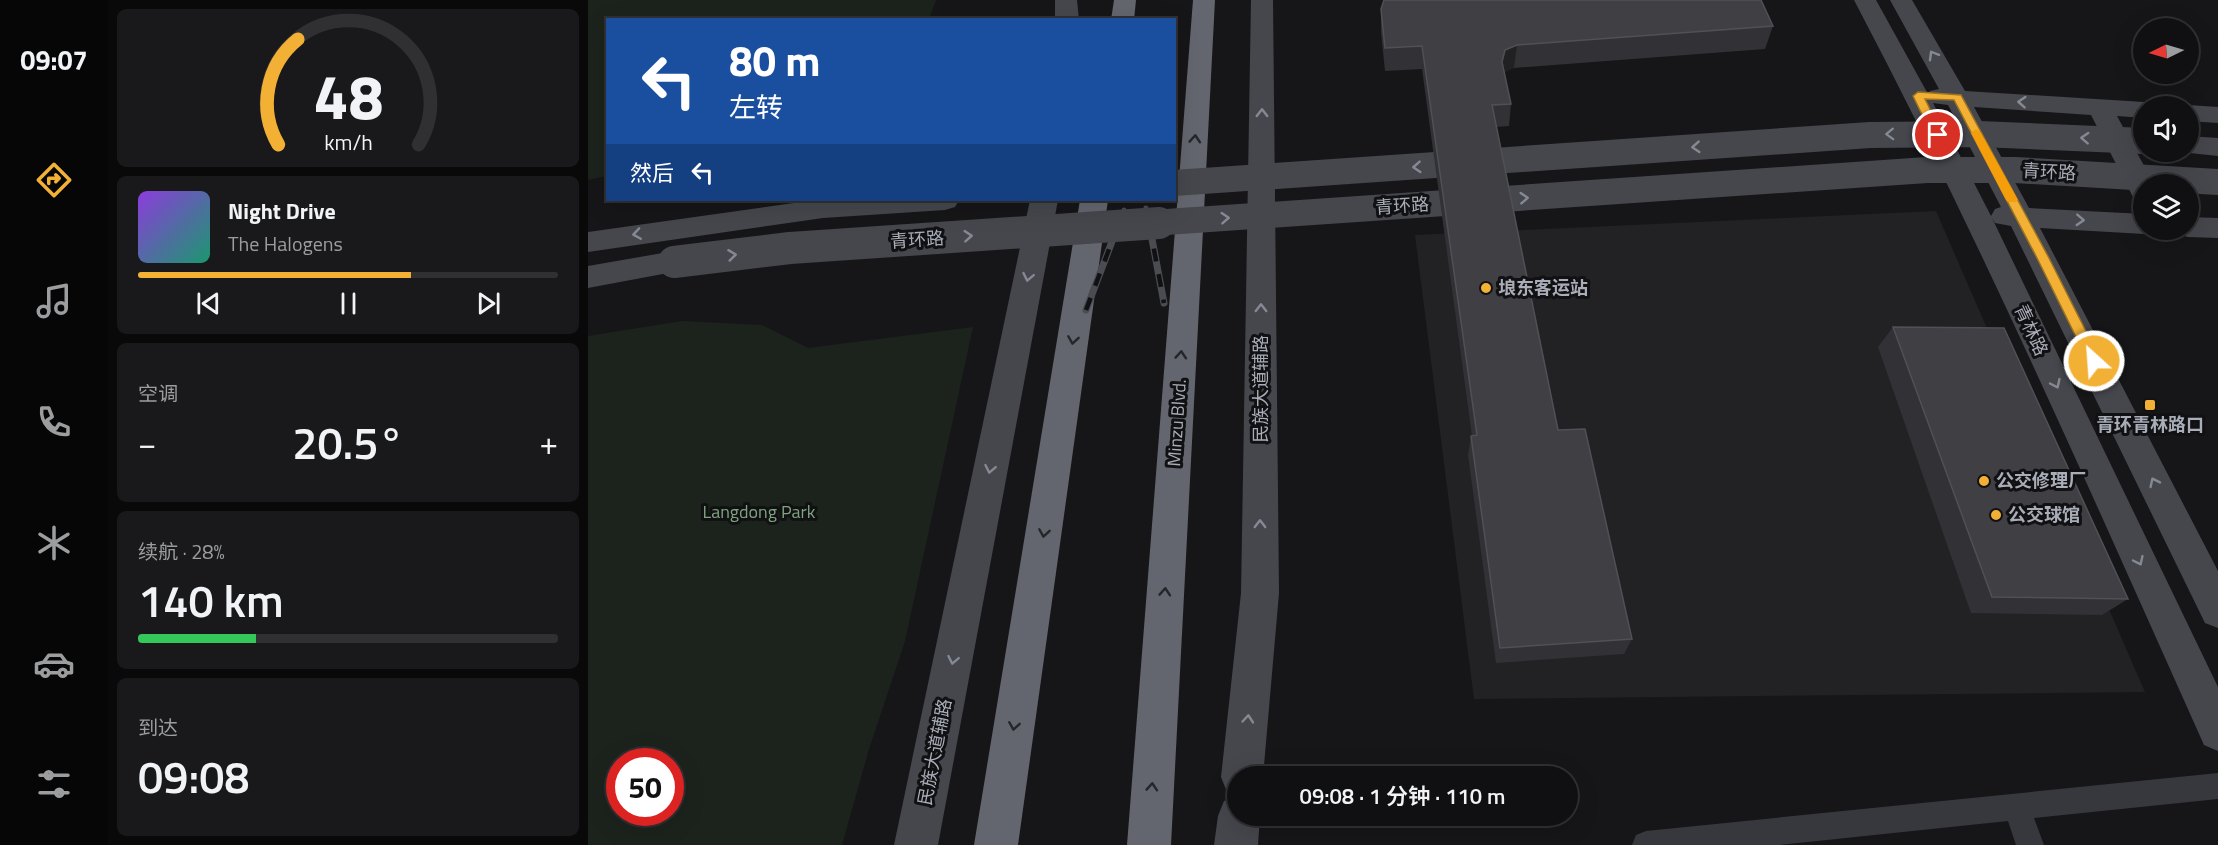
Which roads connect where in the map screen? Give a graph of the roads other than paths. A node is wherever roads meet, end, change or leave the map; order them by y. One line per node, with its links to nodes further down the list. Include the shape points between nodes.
1 (1066, 0): 7 (main road)
2 (1125, 0): 8 (highway)
3 (1204, 0): 39 (highway, Minzu Blvd., one-way to 3)
4 (1262, 0): 33 (main road, 民族大道辅路, one-way to 4, via 1260,593)
5 (1865, 0): 9 (main road, 青林路)
6 (1901, 0): 10 (main road, one-way to 6)
7 (1067, 18)
8 (1122, 18)
9 (1918, 96): 10 (main road); 24 (main road, 青林路)
10 (1957, 97): 11 (main road, one-way to 10); 25 (main road)
11 (2100, 107): 12 (main road); 18 (main road)
12 (2133, 109)
13 (2199, 114): 14 (main road)
14 (2218, 115)
15 (2133, 141): 20 (main road, 青环路, one-way to 20, bridge, via 1979,134 1870,135)
16 (2199, 145): 17 (main road)
17 (2218, 147)
18 (2135, 174)
19 (2218, 182): 30 (main road, 青环路, one-way to 19, bridge, via 674,262 790,248 1928,170 2015,170)
20 (1176, 183)
21 (930, 201): 29 (main road, one-way to 29, via 822,208)
22 (1044, 201): 37 (main road, 民族大道辅路, one-way to 37)
23 (1094, 201): 38 (highway, one-way to 38)
24 (1977, 214): 25 (main road); 32 (main road, 青林路, one-way to 32)
25 (2021, 217): 26 (main road, one-way to 26); 31 (main road, one-way to 25)
26 (2133, 223)
27 (2199, 227): 28 (main road)
28 (2218, 228)
29 (588, 242)
30 (588, 278)
31 (2218, 610)
32 (2218, 731)
33 (1243, 766)
34 (2218, 786): 35 (lane)
35 (2016, 807): 41 (lane); 42 (lane)
36 (1238, 826): 40 (main road)
37 (916, 845)
38 (996, 845)
39 (1149, 845)
40 (1236, 845)
41 (1646, 845)
42 (2030, 845)

